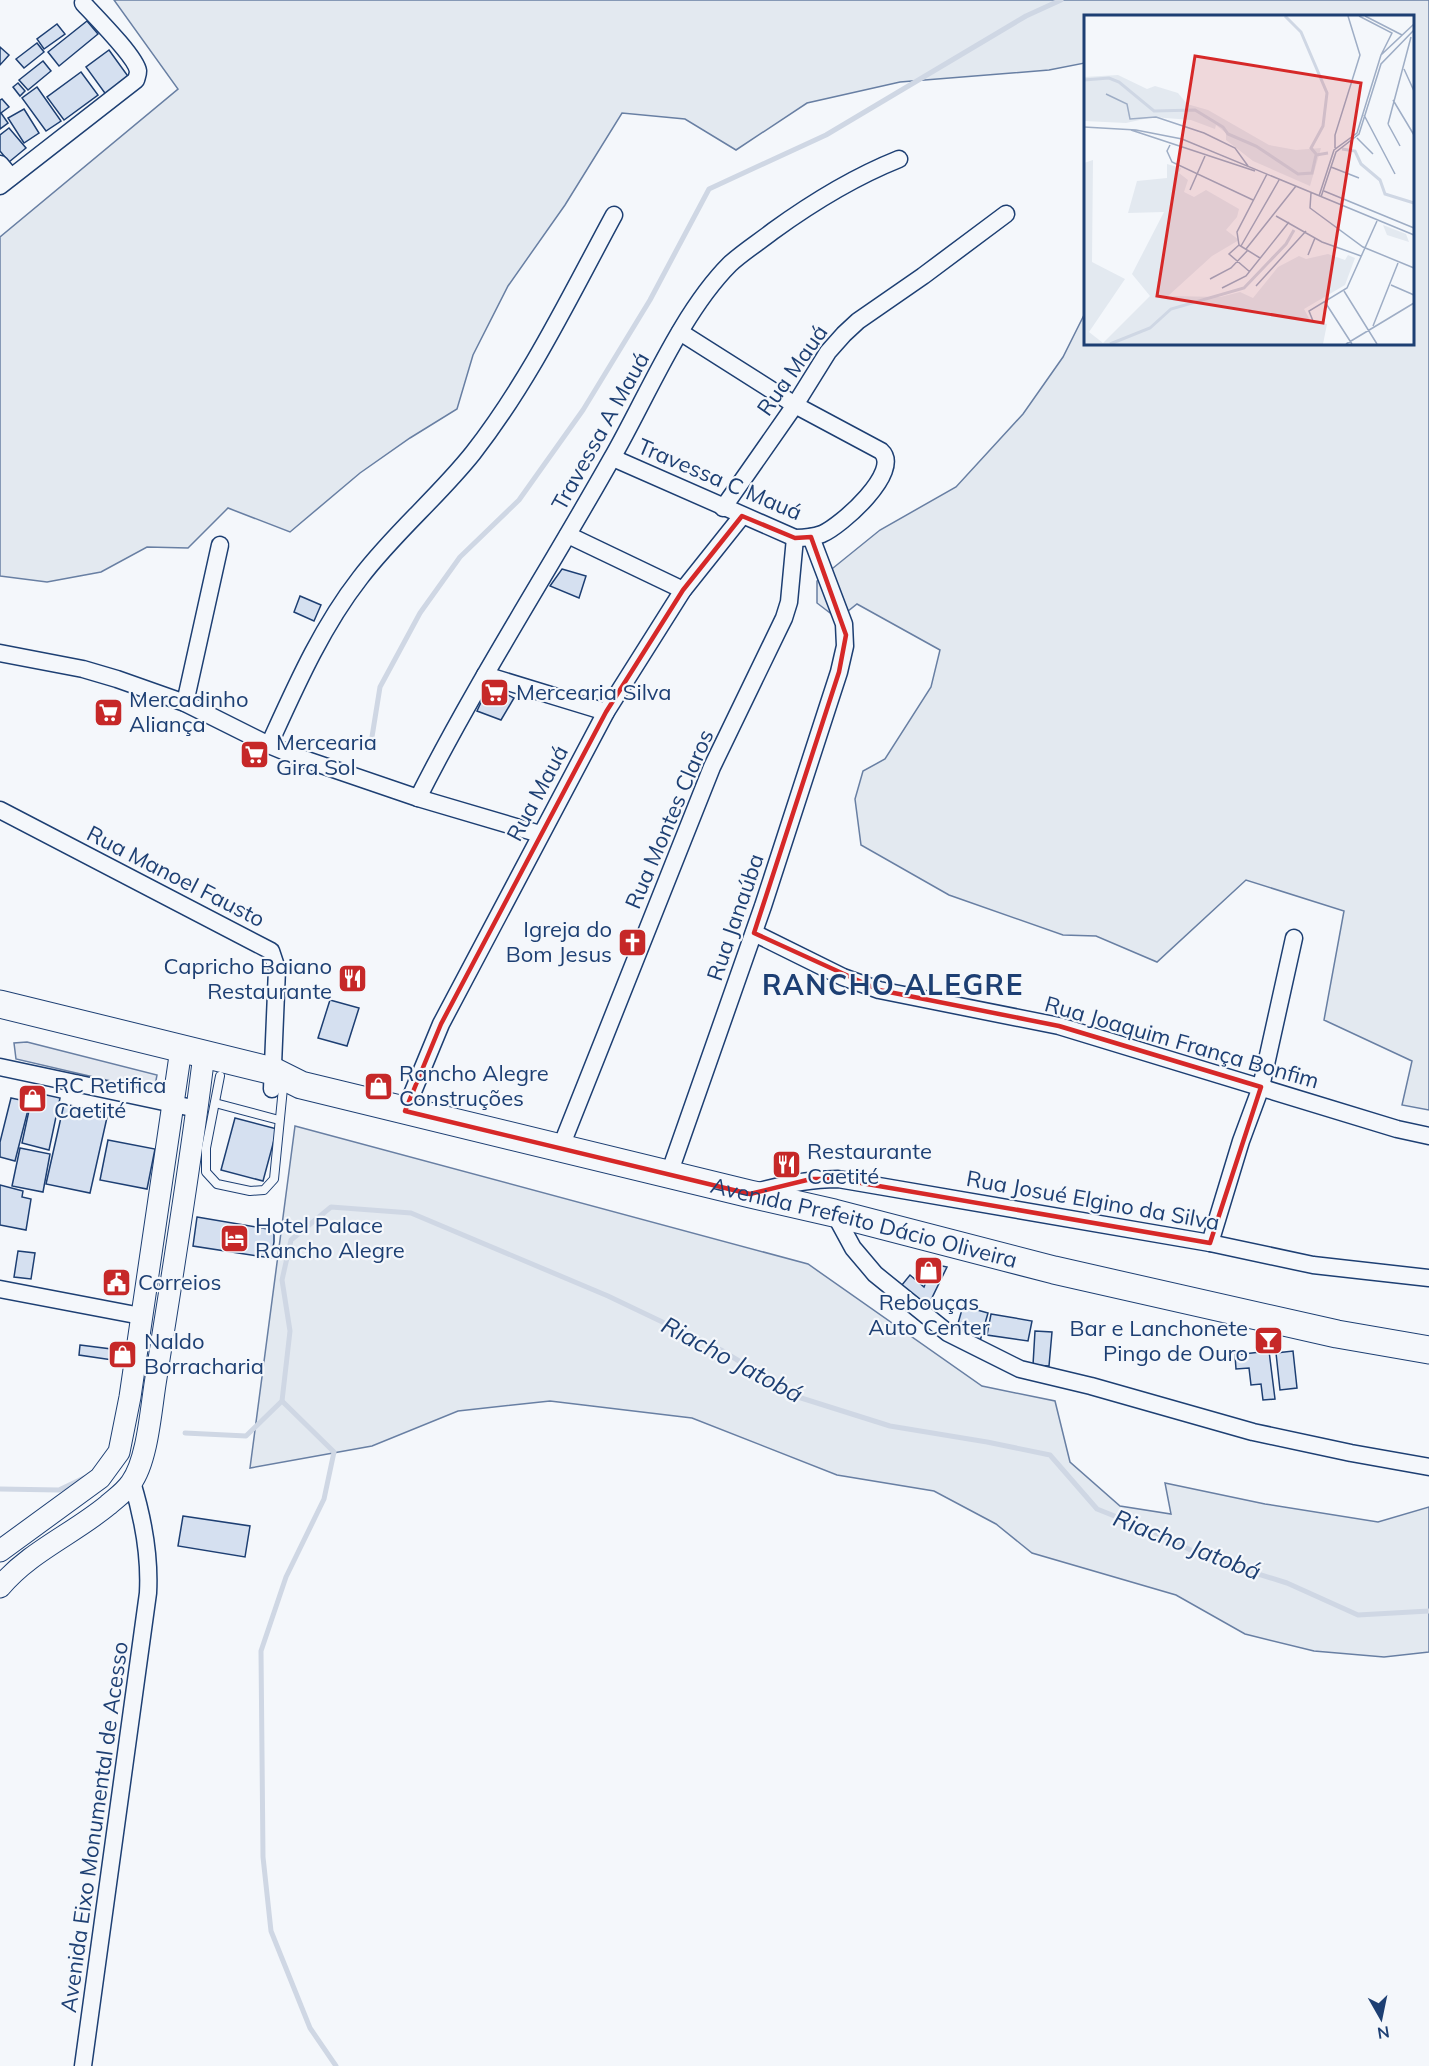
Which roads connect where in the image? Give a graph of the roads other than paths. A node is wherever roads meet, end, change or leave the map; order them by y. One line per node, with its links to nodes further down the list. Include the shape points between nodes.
1 (83, 3): 4 (street, via 136,65 138,75)
2 (899, 159): 7 (street, Travessa A Mauá, via 808,205 747,250 711,286)
3 (0, 164): 4 (street)
4 (6, 181)
5 (1006, 214): 8 (street, Rua Mauá, via 858,321 828,352)
6 (614, 215): 20 (street, via 535,361 503,411 472,454 380,553 330,622)
7 (681, 332): 8 (street); 9 (street, Travessa A Mauá)
8 (795, 405): 10 (street, Rua Mauá); 13 (street, via 873,446 884,454 886,461 882,477 844,520 822,534)
9 (613, 458): 10 (street, Travessa C Mauá); 12 (street, Travessa A Mauá)
10 (723, 508): 11 (street, Travessa C Mauá)
11 (742, 516): 13 (street, Travessa C Mauá); 15 (street, Rua Mauá)
12 (568, 535): 15 (street); 17 (street, Travessa A Mauá)
13 (803, 538): 24 (street, Rua Janaúba, via 844,624 845,646); 37 (street, Rua Montes Claros, via 784,618 712,767)
14 (220, 545): 18 (street)
15 (683, 590): 19 (street, Rua Mauá)
16 (0, 653): 18 (street, via 82,669)
17 (485, 675): 19 (street); 21 (street, Travessa A Mauá)
18 (185, 703): 20 (street)
19 (606, 712): 23 (street, Rua Mauá)
20 (269, 745): 21 (street)
21 (418, 798): 23 (street)
22 (0, 810): 30 (street, Rua Manoel Fausto, via 271,951 277,969)
23 (540, 834): 34 (street, Rua Mauá, via 441,1024)
24 (754, 933): 31 (street, Rua Joaquim França Bonfim, via 843,977 879,990 1059,1026); 38 (street, Rua Janaúba)
25 (1294, 938): 31 (street)
26 (0, 1004): 28 (main road, Avenida Prefeito Dácio Oliveira)
27 (0, 1021): 28 (main road, Avenida Prefeito Dácio Oliveira)
28 (197, 1064): 30 (main road, Avenida Prefeito Dácio Oliveira); 32 (street); 33 (street)
29 (0, 1067): 32 (street)
30 (282, 1083): 34 (main road, Avenida Prefeito Dácio Oliveira); 35 (lane)
31 (1261, 1087): 36 (street, Rua Joaquim França Bonfim); 41 (street)
32 (174, 1104): 33 (street); 44 (street)
33 (206, 1106): 35 (lane); 35 (lane, via 206,1172 217,1184 250,1191 264,1190 274,1179); 45 (street)
34 (405, 1111): 37 (main road, Avenida Prefeito Dácio Oliveira)
35 (279, 1120)
36 (1429, 1136)
37 (560, 1149): 38 (main road, Avenida Prefeito Dácio Oliveira)
38 (669, 1174): 39 (main road, Avenida Prefeito Dácio Oliveira)
39 (750, 1194): 40 (main road, Avenida Prefeito Dácio Oliveira); 41 (street, Rua Josué Elgino da Silva, via 811,1179 838,1179)
40 (834, 1213): 47 (main road, Avenida Prefeito Dácio Oliveira, via 1054,1270 1337,1334); 48 (street, via 852,1248 875,1274 948,1333 1020,1370 1253,1432)
41 (1210, 1243): 42 (street, Rua Josué Elgino da Silva, via 1313,1265)
42 (1429, 1278)
43 (0, 1289): 46 (street)
44 (145, 1290): 45 (street); 46 (street)
45 (169, 1291): 49 (street, via 144,1450 141,1463)
46 (141, 1316): 50 (street, via 121,1457 100,1478)
47 (1429, 1350)
48 (1429, 1467)
49 (130, 1477): 51 (street, via 121,1495 33,1556); 52 (street, Avenida Eixo Monumental de Acesso, via 148,1557 148,1593)
50 (0, 1551)
51 (0, 1587)
52 (83, 2066)

